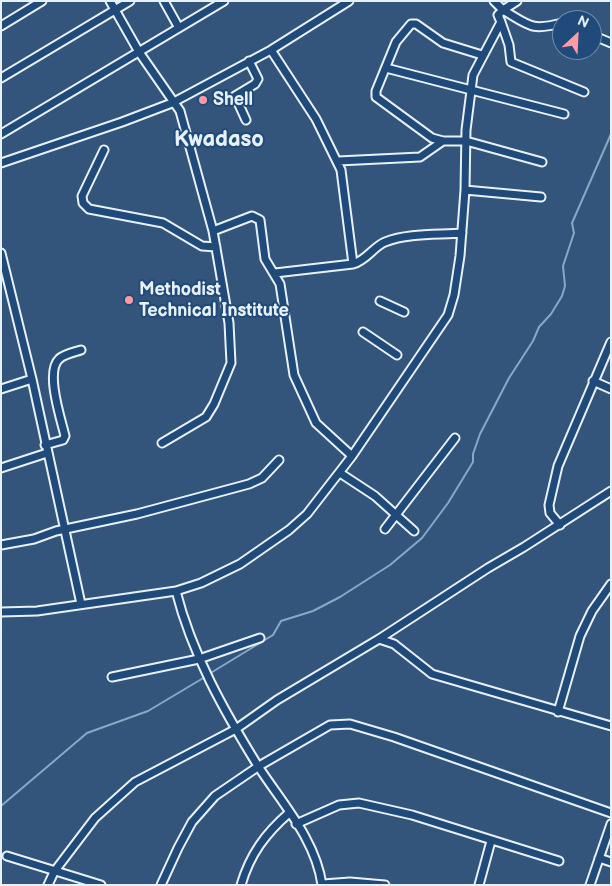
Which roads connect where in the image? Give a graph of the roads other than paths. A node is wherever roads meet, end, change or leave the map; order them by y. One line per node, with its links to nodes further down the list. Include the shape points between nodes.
1 (42, 1): 13 (street)
2 (110, 1): 10 (street)
3 (130, 1): 10 (street)
4 (164, 1): 14 (street)
5 (224, 1): 14 (street)
6 (349, 1): 15 (street)
7 (494, 1): 9 (street)
8 (517, 1): 9 (street)
9 (504, 10): 11 (street, via 498,14); 12 (street, via 537,28)
10 (115, 11): 16 (street); 20 (street)
11 (501, 22): 17 (street); 22 (street, via 511,62)
12 (552, 25)
13 (1, 26)
14 (179, 28): 16 (street)
15 (271, 50): 18 (street); 31 (street, via 316,119)
16 (139, 52): 23 (street); 26 (street)
17 (482, 55): 19 (street, via 443,43 416,24 411,24 396,42); 21 (street, via 473,75)
18 (249, 61): 23 (street); 25 (street, via 258,79 235,96)
19 (386, 68): 21 (street); 28 (street, via 376,96 426,135)
20 (1, 78)
21 (471, 90): 24 (street); 27 (street)
22 (584, 92)
23 (172, 103): 30 (street); 35 (street, via 180,111)
24 (564, 114)
25 (246, 120)
26 (1, 134)
27 (466, 141): 28 (street); 32 (street); 33 (street)
28 (443, 142): 31 (street, via 416,158)
29 (104, 150): 37 (street, via 82,196 89,209 163,223 202,246)
30 (1, 162)
31 (338, 162): 39 (street, via 344,179)
32 (542, 162)
33 (465, 190): 34 (street); 36 (street)
34 (540, 197)
35 (213, 231): 37 (street); 40 (street, via 252,216 258,218 265,259)
36 (462, 233): 39 (street, via 384,242); 55 (street, via 454,295 448,315)
37 (216, 247): 52 (street, via 229,323 231,363 206,417)
38 (1, 253): 47 (street)
39 (353, 264): 40 (street)
40 (275, 272): 55 (street, via 280,284 294,374 316,423)
41 (380, 300): 42 (street)
42 (404, 312)
43 (363, 332): 46 (street)
44 (611, 342): 48 (street)
45 (81, 350): 53 (street, via 61,356 56,362 52,377 65,436 63,440)
46 (396, 355)
47 (32, 379): 49 (street); 53 (street)
48 (593, 381): 50 (street); 61 (street, via 558,466 550,497 550,513)
49 (1, 389)
50 (611, 389)
51 (455, 438): 60 (street)
52 (162, 443)
53 (45, 445): 54 (street)
54 (47, 453): 57 (street); 63 (street)
55 (352, 456): 58 (street)
56 (279, 460): 63 (street, via 262,478 249,484)
57 (1, 468)
58 (340, 473): 60 (street); 67 (street, via 289,530 240,564 207,581)
59 (611, 491): 61 (street)
60 (398, 515): 62 (street); 64 (street)
61 (560, 525): 71 (street)
62 (385, 529)
63 (64, 530): 65 (street); 68 (street)
64 (414, 531)
65 (1, 546)
66 (611, 584): 74 (street, via 580,636)
67 (176, 591): 68 (street); 72 (street)
68 (82, 604): 69 (street, via 37,611)
69 (1, 612)
70 (260, 638): 72 (street)
71 (379, 639): 74 (street, via 394,644 432,674); 76 (street, via 277,700)
72 (199, 659): 73 (street); 76 (street)
73 (112, 677)
74 (558, 712): 75 (street)
75 (611, 726)
76 (236, 729): 77 (street); 87 (street, via 135,782 95,818)
77 (259, 766): 78 (street); 79 (street, via 321,728 350,724); 92 (street, via 204,806 178,848)
78 (289, 813): 80 (street); 93 (street, via 262,840 248,864)
79 (611, 813)
80 (296, 824): 82 (street, via 339,805 359,803 412,815); 88 (street, via 315,857)
81 (611, 824): 84 (street)
82 (491, 841): 85 (street); 95 (street)
83 (7, 856): 87 (street)
84 (599, 858): 86 (street); 96 (street)
85 (559, 861)
86 (611, 862)
87 (54, 872): 90 (street); 91 (street)
88 (323, 884): 89 (street)
89 (370, 884): 94 (street)
90 (48, 885)
91 (101, 885)
92 (161, 885)
93 (241, 885)
94 (385, 885)
95 (478, 885)
96 (590, 885)

